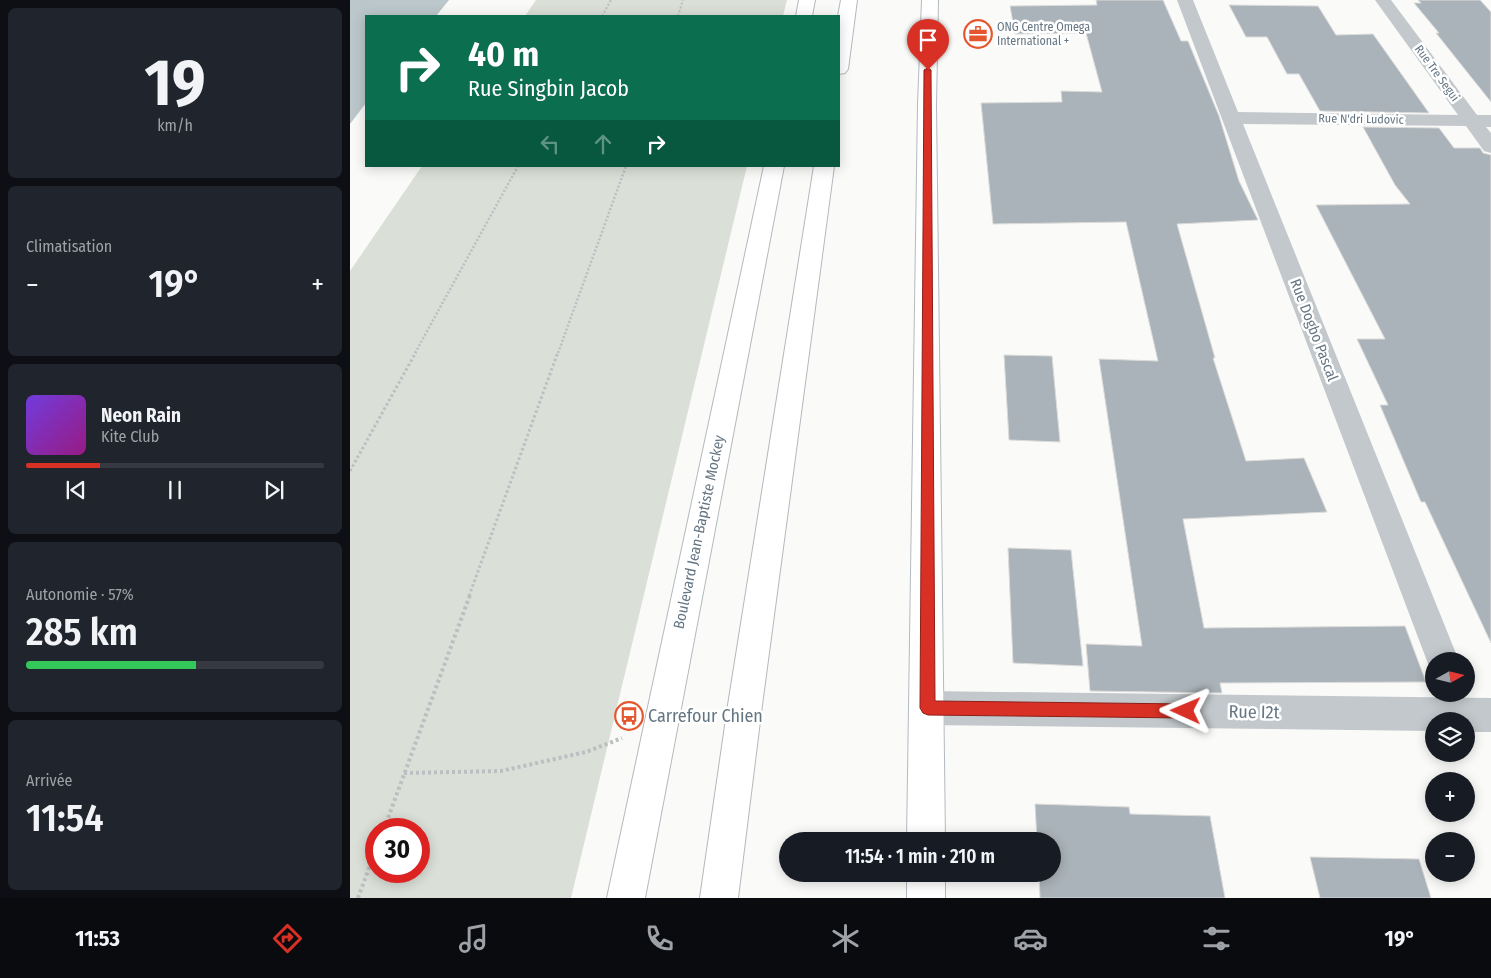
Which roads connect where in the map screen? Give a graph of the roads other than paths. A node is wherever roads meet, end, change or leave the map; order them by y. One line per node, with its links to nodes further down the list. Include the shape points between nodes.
1 (807, 0): 6 (main road)
2 (848, 0): 7 (main road)
3 (930, 0): 14 (main road, via 927,105)
4 (1185, 0): 8 (street, Rue Dogbo Pascal)
5 (1383, 0): 9 (street, Rue Tre Segui)
6 (804, 15)
7 (840, 61)
8 (1232, 118): 9 (street, Rue N'dri Ludovic); 13 (street, Rue Dogbo Pascal)
9 (1482, 121): 10 (street, Rue Tre Segui)
10 (1491, 147)
11 (774, 167): 18 (main road, Boulevard Jean-Baptiste Mockey)
12 (824, 167): 19 (main road, via 744,705)
13 (1440, 652)
14 (928, 708): 15 (street, Rue I2t); 16 (main road)
15 (1470, 708)
16 (926, 832)
17 (926, 882): 20 (main road)
18 (626, 898)
19 (719, 898)
20 (926, 898)

